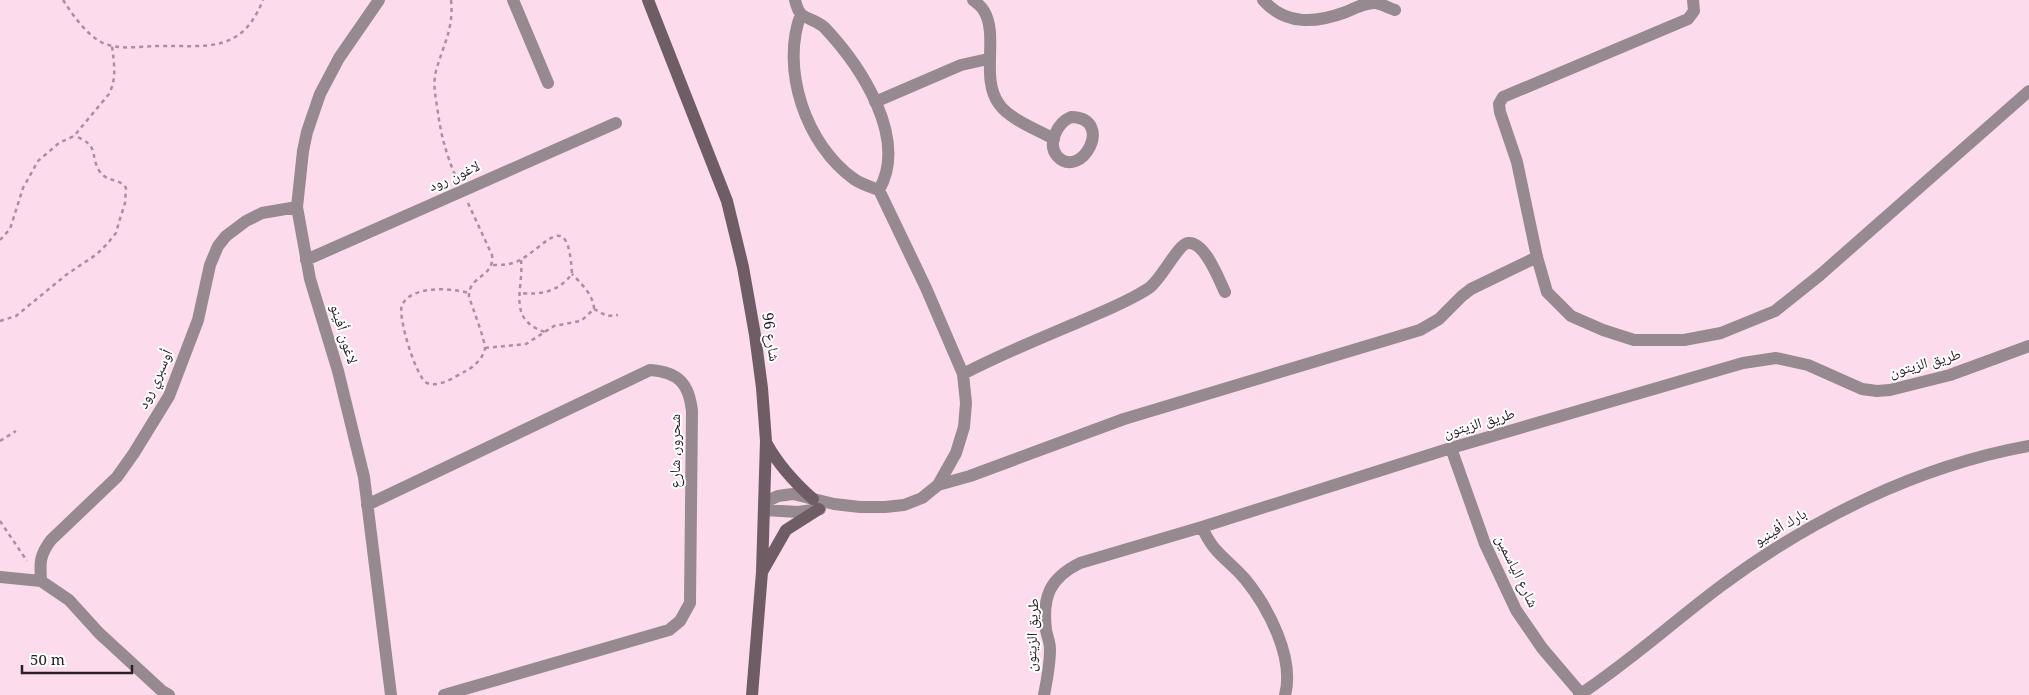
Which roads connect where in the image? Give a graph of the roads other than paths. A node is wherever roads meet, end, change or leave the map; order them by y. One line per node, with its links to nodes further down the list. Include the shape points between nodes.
1 (379, 0): 17 (street, لاغون أفينو, via 339,58 318,100 303,151)
2 (513, 0): 11 (street)
3 (648, 0): 23 (street, شارع 96, via 727,200 756,335)
4 (795, 0): 9 (street)
5 (973, 0): 10 (street, via 984,11 989,27)
6 (1263, 0): 8 (street, via 1286,18 1303,21 1318,20 1364,4 1376,3)
7 (1693, 0): 18 (street, via 1694,11 1688,19 1503,97 1499,104 1500,112 1517,162)
8 (1395, 10)
9 (801, 14): 13 (street, via 822,26 845,52 859,70); 16 (street, via 793,43 800,103 832,159 855,180)
10 (988, 58): 13 (street, via 961,65); 15 (street, via 993,94 999,105)
11 (548, 83)
12 (2029, 91): 18 (street, via 1775,311 1721,333 1684,340 1634,340 1603,330 1571,316 1547,292)
13 (875, 102): 16 (street, via 888,146 885,180)
14 (616, 123): 19 (street, لاغون رود)
15 (1054, 139)
16 (879, 190): 22 (street)
17 (297, 207): 19 (street, لاغون أفينو); 33 (street, أوسبري رود, via 262,213 226,236 218,246 210,265 198,320 169,396 117,477 45,548 40,560)
18 (1537, 258): 26 (street, via 1471,289 1439,319 1420,330 1124,419)
19 (306, 260): 28 (street, لاغون أفينو, via 352,424)
20 (1225, 292): 22 (street, via 1205,252 1187,242 1151,287)
21 (2029, 346): 25 (street, طريق الزيتون, via 1950,375 1877,392 1808,365 1776,358 1743,363)
22 (963, 374): 26 (street, via 964,427 956,453)
23 (766, 441): 27 (street, via 787,475); 29 (street, شارع 96)
24 (2029, 446): 40 (street, بارك أفينيو, via 1906,481 1800,533 1720,587)
25 (1451, 448): 30 (street, طريق الزيتون); 40 (street, شارع الياسمين, via 1485,544 1516,610)
26 (938, 485): 27 (street, via 922,498 885,508)
27 (816, 504): 29 (street, via 798,512); 29 (street, via 793,494 778,496); 31 (street, via 786,530)
28 (367, 505): 35 (street, لاغون أفينو); 36 (street, شحرور، شارع, via 650,370 666,371 683,382 690,395 690,603 680,621 669,630)
29 (764, 506): 31 (street, شارع 96)
30 (1202, 527): 38 (street, طريق الزيتون, via 1080,563 1064,571 1047,596 1046,629 1050,646); 39 (street, via 1208,542 1244,578 1269,614 1286,667)
31 (762, 572): 37 (street, شارع 96)
32 (0, 577): 33 (street)
33 (41, 581): 34 (street, via 69,600 99,633)
34 (169, 695)
35 (391, 695)
36 (444, 695)
37 (752, 695)
38 (1044, 695)
39 (1286, 695)
40 (1581, 695)

